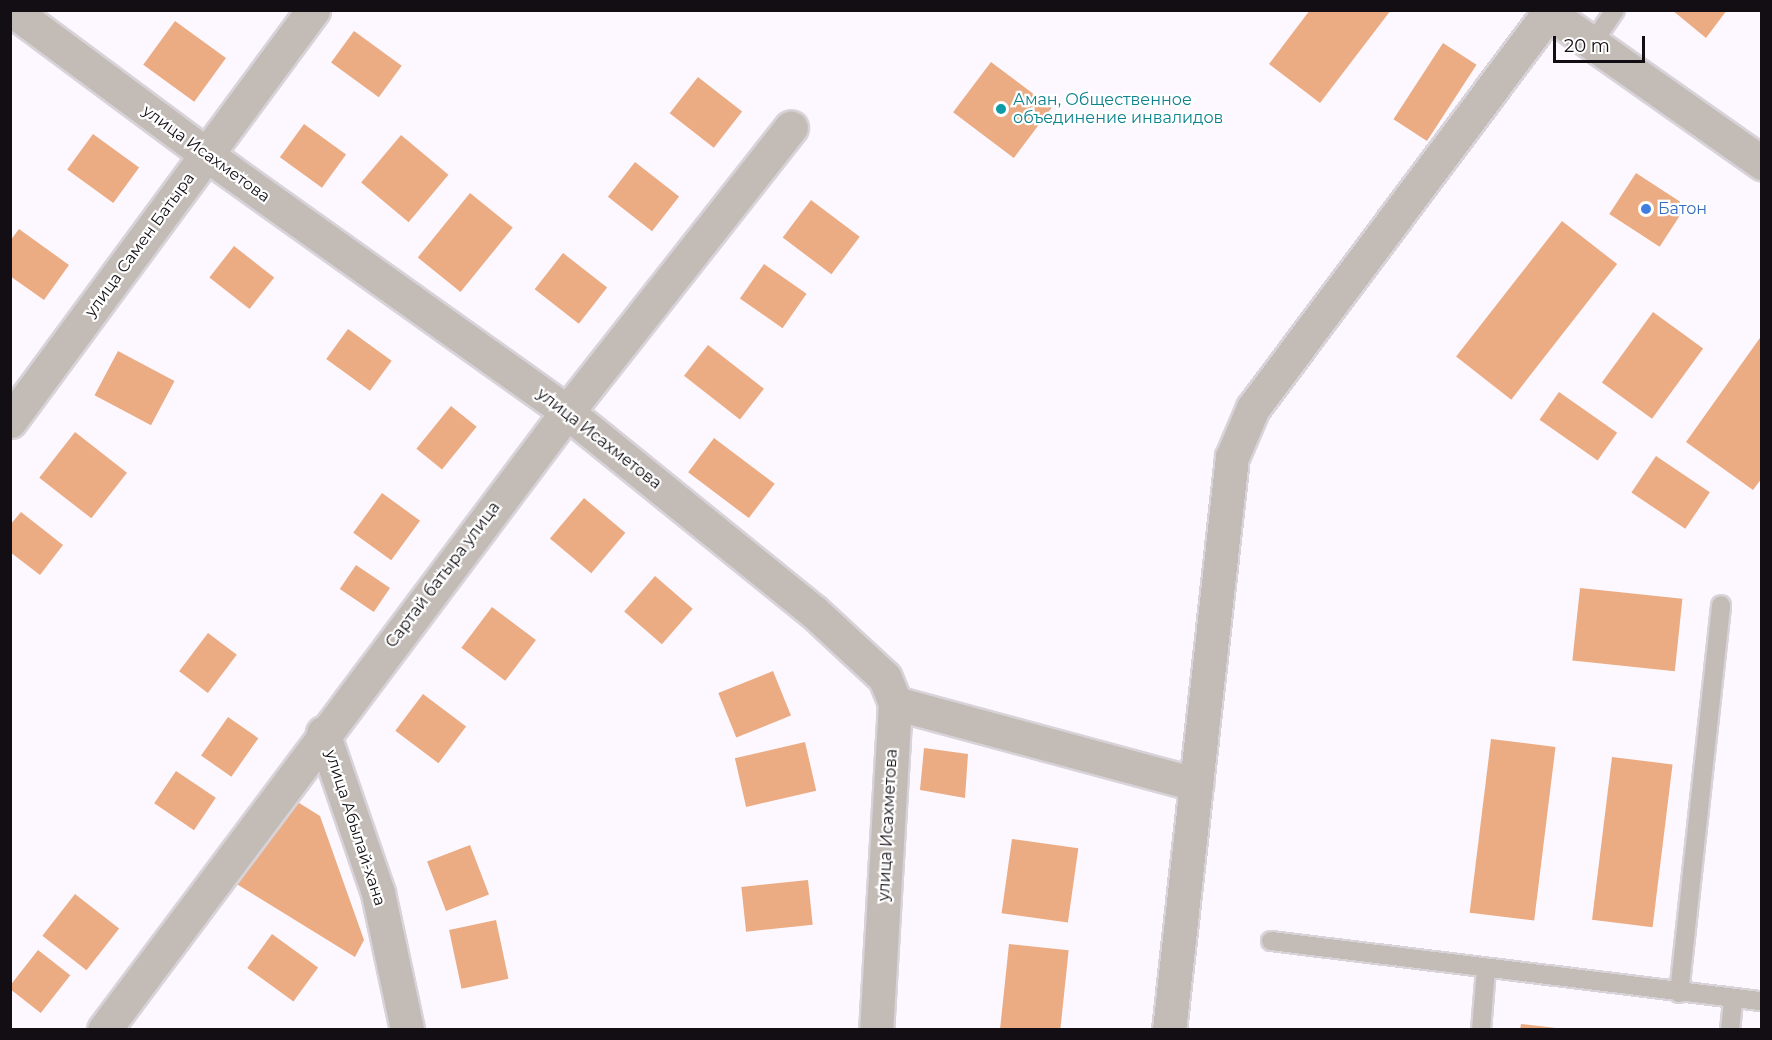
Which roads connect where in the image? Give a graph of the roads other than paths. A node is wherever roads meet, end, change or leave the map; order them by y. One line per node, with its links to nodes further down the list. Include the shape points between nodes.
1 (12, 10): 7 (street, улица Исахметова)
2 (313, 10): 7 (street, улица Самен Батыра)
3 (1615, 10): 5 (lane)
4 (1555, 14): 5 (street); 14 (street, via 1253,408 1232,457)
5 (1592, 44): 8 (street)
6 (791, 127): 9 (street, Сартай батыра улица)
7 (207, 155): 9 (street, улица Исахметова); 10 (street, улица Самен Батыра)
8 (1761, 163)
9 (567, 412): 12 (street, улица Исахметова, via 813,611 885,678); 13 (street, Сартай батыра улица)
10 (10, 421)
11 (1721, 605): 17 (lane)
12 (895, 704): 14 (street); 22 (street, улица Исахметова)
13 (323, 733): 20 (street, Сартай батыра улица); 21 (street, улица Абылай-хана, via 378,893)
14 (1196, 784): 23 (street)
15 (1270, 941): 16 (lane)
16 (1486, 969): 17 (lane); 24 (lane)
17 (1679, 993): 18 (lane)
18 (1732, 1000): 19 (lane); 25 (lane)
19 (1761, 1001)
20 (104, 1029)
21 (407, 1029)
22 (876, 1029)
23 (1169, 1029)
24 (1481, 1029)
25 (1730, 1029)

